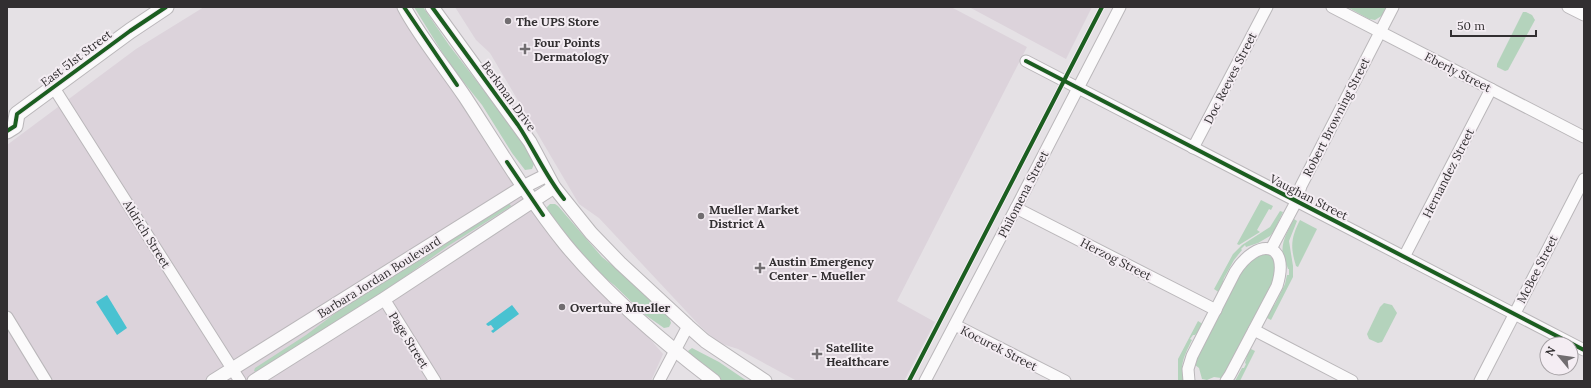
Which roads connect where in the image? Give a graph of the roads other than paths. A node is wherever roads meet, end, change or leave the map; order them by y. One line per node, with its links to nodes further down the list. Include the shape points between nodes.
1 (166, 7): 12 (main road, East 51st Street)
2 (404, 7): 21 (street)
3 (432, 7): 19 (street, Berkman Drive, via 530,142)
4 (1120, 7): 13 (street, Philomena Street)
5 (1267, 7): 18 (street, Doc Reeves Street)
6 (1332, 7): 10 (street, Eberly Street)
7 (1394, 7): 10 (street, Robert Browning Street)
8 (1568, 7): 9 (street)
9 (1584, 15)
10 (1380, 32): 14 (street, Eberly Street); 24 (street, Robert Browning Street, via 1301,186)
11 (1026, 61): 13 (street, Vaughan Street)
12 (54, 88): 15 (main road, East 51st Street); 37 (street, Aldrich Street)
13 (1078, 88): 18 (street, Vaughan Street); 25 (street, Philomena Street)
14 (1491, 89): 17 (street, Eberly Street); 27 (street, Hernandez Street)
15 (12, 113): 16 (main road, East 51st Street, via 14,126)
16 (7, 131)
17 (1584, 138)
18 (1193, 148): 24 (street, Vaughan Street)
19 (547, 175): 21 (street, Barbara Jordan Boulevard); 22 (street, Berkman Drive)
20 (1584, 179): 30 (street, McBee Street)
21 (523, 187): 23 (street); 37 (street, Barbara Jordan Boulevard)
22 (554, 187): 23 (street, Barbara Jordan Boulevard); 33 (street, Berkman Drive, via 591,233)
23 (533, 201): 28 (street, Barbara Jordan Boulevard); 35 (street, via 589,271 614,297)
24 (1296, 202): 26 (street, Robert Browning Street); 27 (street, Vaughan Street)
25 (1016, 208): 29 (street, Herzog Street); 32 (street, Philomena Street)
26 (1271, 250): 29 (street, via 1260,249 1242,261); 34 (street, via 1278,255 1280,274 1277,286)
27 (1404, 257): 30 (street, Vaughan Street)
28 (384, 299): 41 (street, Barbara Jordan Boulevard); 42 (street, Page Street)
29 (1216, 310): 48 (street, via 1192,356 1188,369)
30 (1514, 314): 36 (street, Vaughan Street); 51 (street, McBee Street)
31 (7, 317): 38 (street)
32 (955, 325): 46 (street, Philomena Street); 47 (street, Kocurek Street)
33 (688, 326): 35 (street); 45 (street, Berkman Drive, via 705,341)
34 (1254, 330): 49 (street); 50 (street)
35 (674, 350): 43 (street); 44 (street)
36 (1584, 350)
37 (232, 369): 39 (street, Barbara Jordan Boulevard); 40 (street, Aldrich Street)
38 (46, 381)
39 (213, 381)
40 (240, 381)
41 (254, 381)
42 (435, 381)
43 (659, 381)
44 (714, 381)
45 (764, 381)
46 (925, 381)
47 (1065, 381)
48 (1189, 381)
49 (1226, 381)
50 (1352, 381)
51 (1480, 381)

